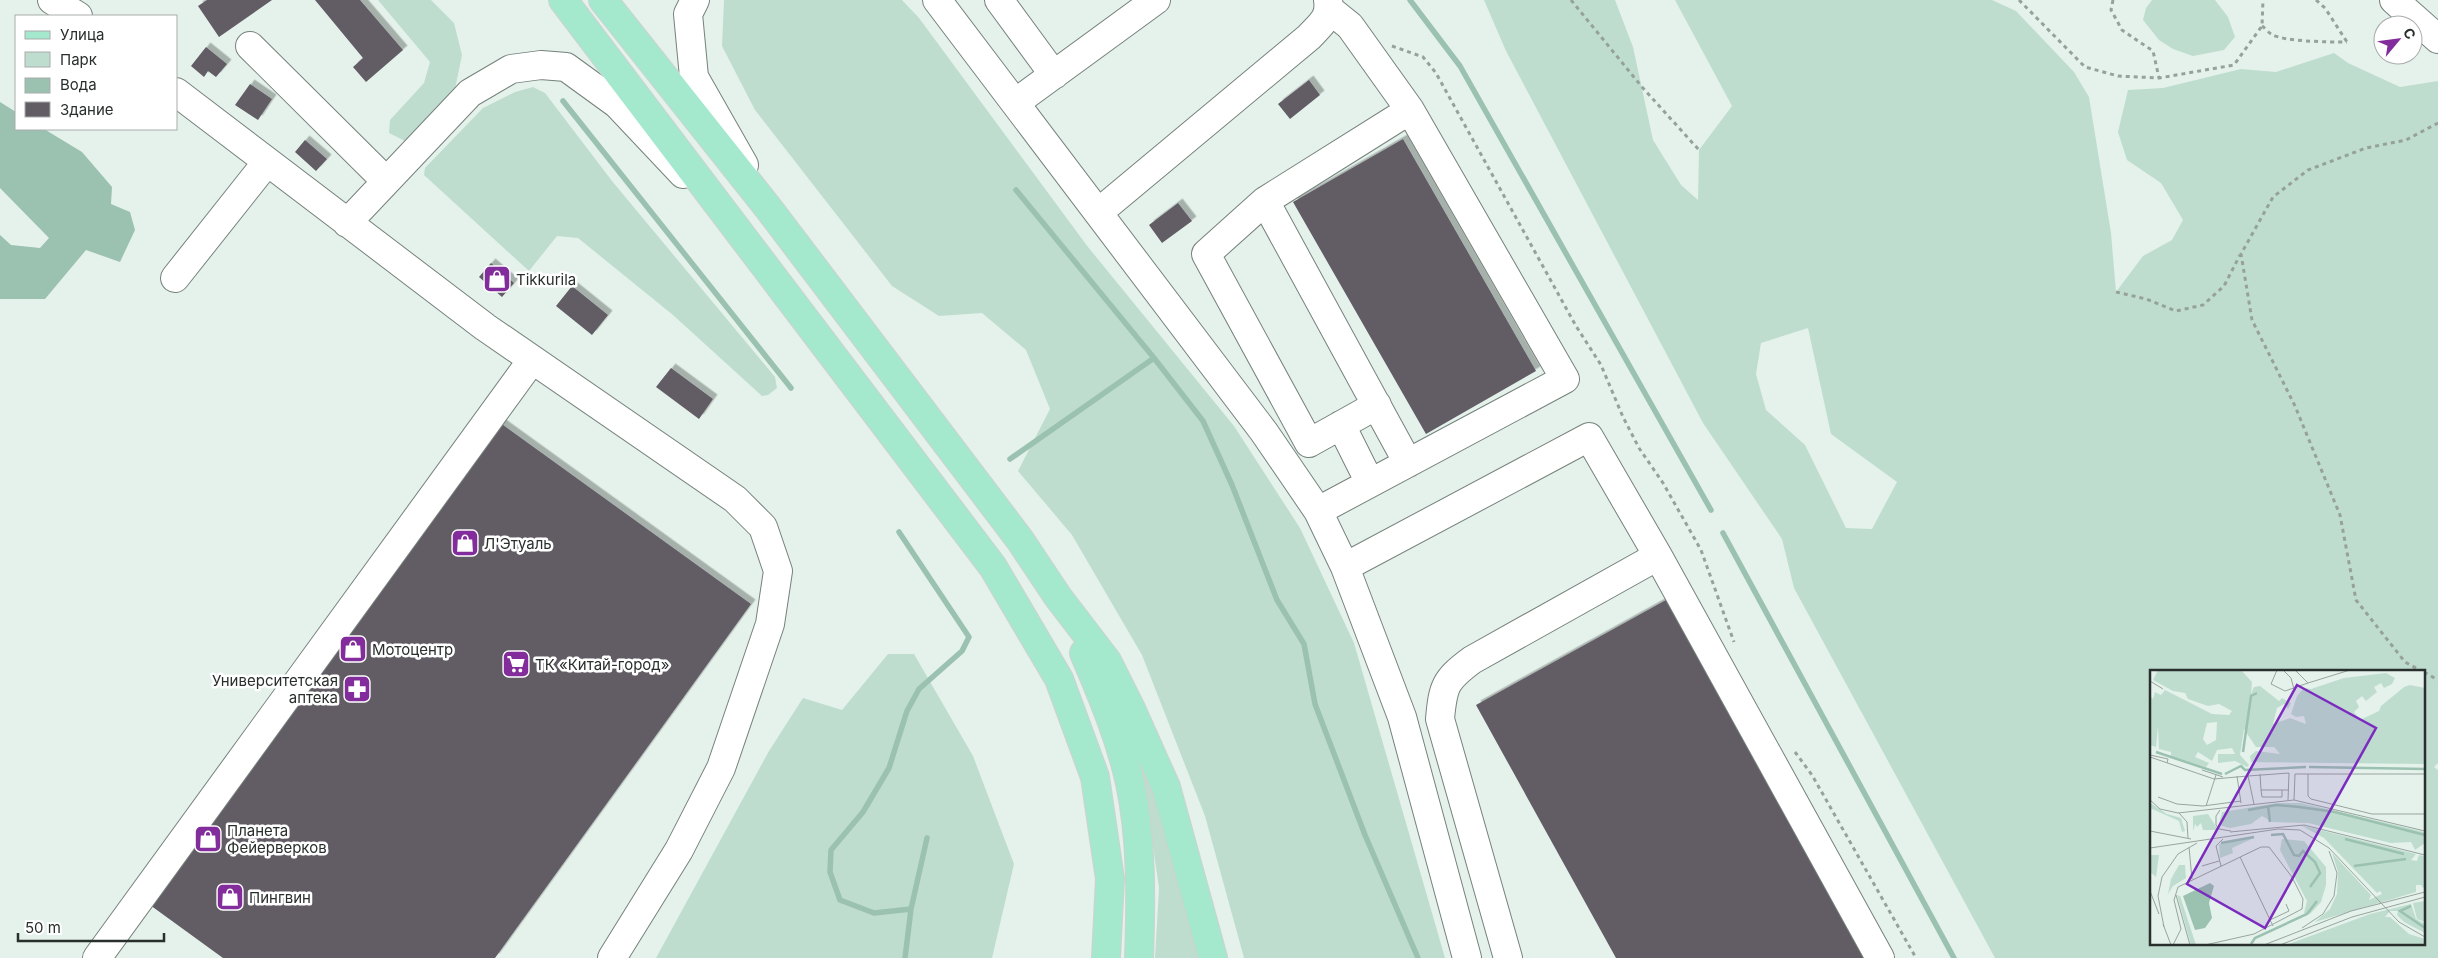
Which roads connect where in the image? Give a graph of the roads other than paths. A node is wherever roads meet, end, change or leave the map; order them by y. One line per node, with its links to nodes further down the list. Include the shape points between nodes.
1 (52, 0): 11 (street)
2 (94, 0): 12 (street)
3 (563, 0): 25 (main road)
4 (604, 0): 22 (main road)
5 (695, 0): 22 (street, via 688,14 694,77)
6 (937, 0): 17 (street)
7 (999, 0): 15 (street)
8 (1156, 0): 15 (street)
9 (2394, 0): 13 (street)
10 (1328, 4): 18 (street, via 1350,26); 23 (street, via 1327,18 1309,37)
11 (77, 15)
12 (80, 15)
13 (2438, 39)
14 (250, 46): 20 (street)
15 (1054, 75): 17 (street)
16 (178, 94): 19 (street)
17 (1015, 103): 23 (street)
18 (1410, 110): 21 (street); 30 (street, via 1565,378)
19 (267, 162): 24 (street); 26 (street)
20 (385, 180): 24 (street); 25 (street, via 470,93 490,80 512,70 541,65 566,67 617,104)
21 (1265, 201): 28 (street); 29 (street, via 1206,254 1309,442)
22 (769, 209): 35 (main road, via 1020,540)
23 (1099, 212): 32 (street, via 1264,432)
24 (347, 223): 27 (street)
25 (746, 242): 38 (main road, via 993,567 1059,679 1095,777 1110,879)
26 (175, 278)
27 (532, 360): 36 (street); 37 (street, via 735,499 763,527 778,571 770,624 720,768 679,850)
28 (1377, 405): 29 (street); 30 (street)
29 (1341, 425): 31 (street)
30 (1408, 463): 31 (street)
31 (1370, 483): 32 (street)
32 (1318, 511): 34 (street)
33 (1658, 556): 34 (street, via 1589,437); 42 (street, via 1472,660 1452,674 1442,694 1440,719); 43 (street)
34 (1345, 567): 41 (street, via 1402,717)
35 (1058, 597): 39 (main road, via 1104,700 1130,783 1141,878); 40 (main road, via 1107,660 1166,787)
36 (98, 958)
37 (612, 958)
38 (1106, 958)
39 (1139, 958)
40 (1213, 958)
41 (1467, 958)
42 (1508, 958)
43 (1880, 958)

